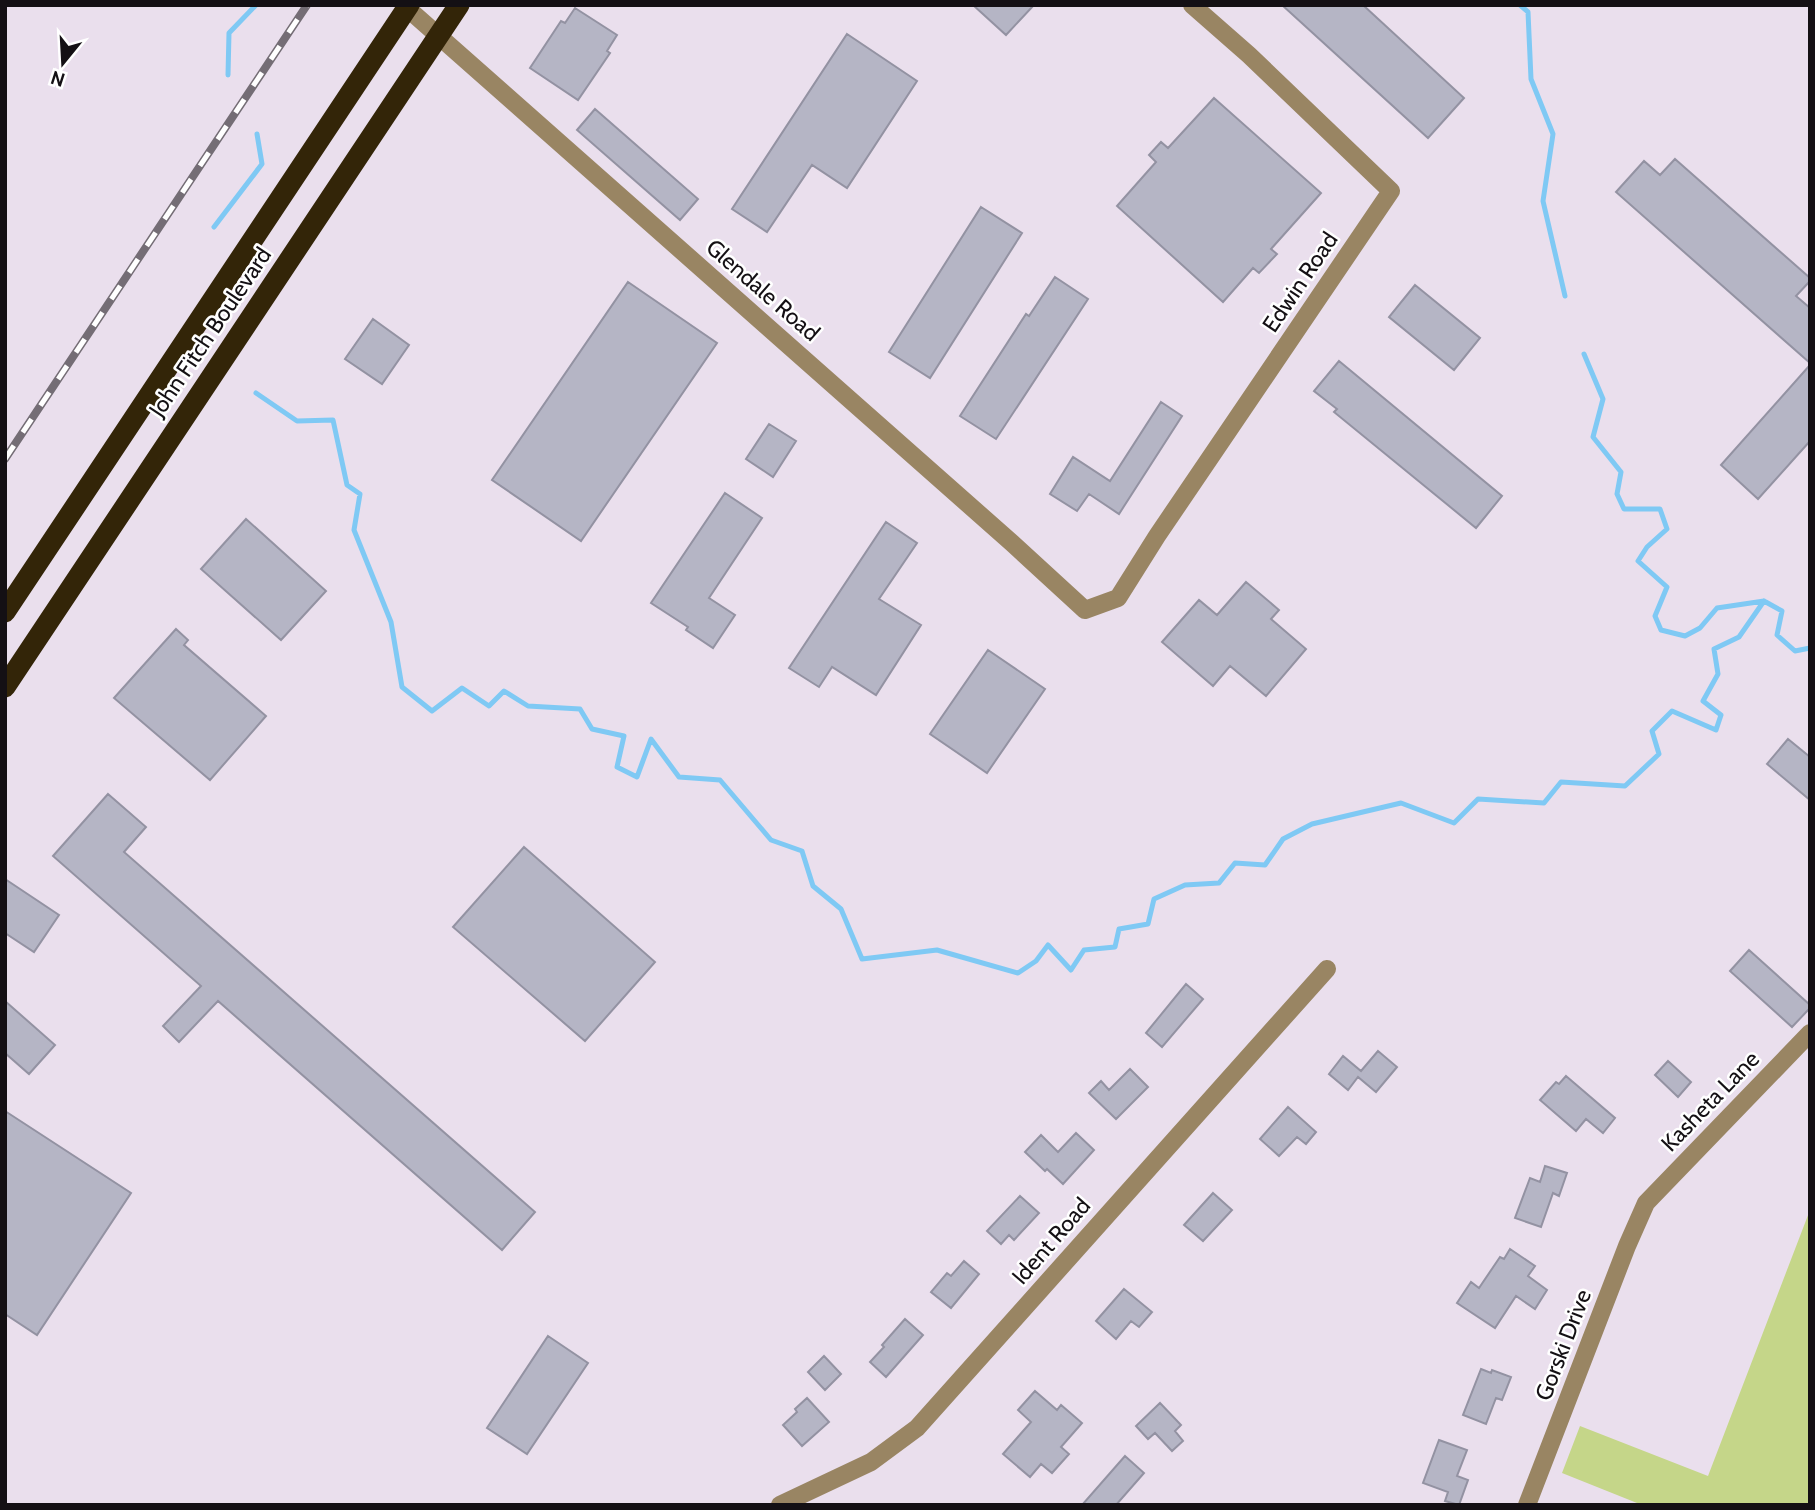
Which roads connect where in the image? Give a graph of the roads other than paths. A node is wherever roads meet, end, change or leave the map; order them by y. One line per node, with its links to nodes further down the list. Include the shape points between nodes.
1 (459, 5): 4 (highway, John Fitch Boulevard)
2 (1192, 5): 5 (street, Edwin Road, via 1391,191 1118,598)
3 (408, 7): 4 (street, Glendale Road); 6 (highway, John Fitch Boulevard)
4 (439, 36): 5 (street, Glendale Road); 7 (highway, John Fitch Boulevard)
5 (1085, 610)
6 (5, 612)
7 (5, 687)
8 (1327, 969): 11 (street, Ident Road, via 917,1428 871,1462)
9 (1810, 1033): 10 (street, Kasheta Lane)
10 (1646, 1203): 12 (street, Gorski Drive)
11 (780, 1505)
12 (1527, 1505)

